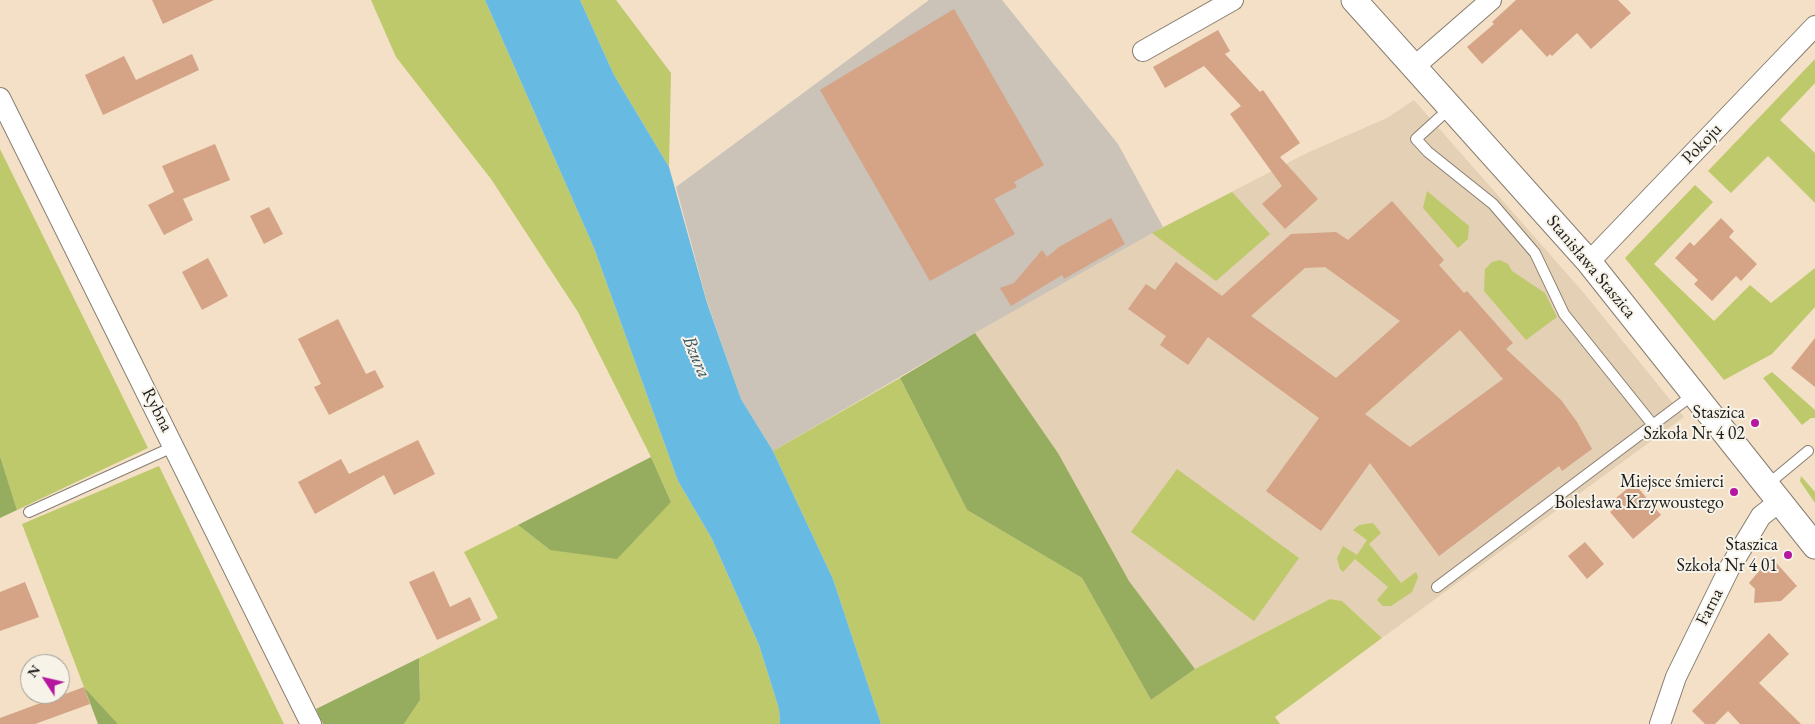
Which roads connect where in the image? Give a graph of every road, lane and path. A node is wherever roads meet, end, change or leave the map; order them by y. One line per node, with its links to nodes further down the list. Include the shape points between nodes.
1 (1233, 0): 5 (street)
2 (1354, 0): 6 (street, Stanisława Staszica)
3 (1491, 0): 6 (street)
4 (1815, 26): 9 (street, Pokoju)
5 (1143, 51)
6 (1414, 67): 8 (street, Stanisława Staszica)
7 (0, 98): 12 (street, Rybna)
8 (1450, 108): 9 (street, Stanisława Staszica); 11 (lane, via 1416,139 1493,204 1536,253 1564,314)
9 (1589, 262): 10 (street, Stanisława Staszica)
10 (1695, 394): 11 (lane); 14 (street, Stanisława Staszica)
11 (1653, 425): 17 (lane)
12 (175, 446): 15 (lane); 18 (street, Rybna)
13 (1808, 451): 14 (lane)
14 (1773, 493): 16 (street, Stanisława Staszica); 19 (street, Farna, via 1729,568 1676,677)
15 (29, 512)
16 (1815, 546)
17 (1436, 587)
18 (311, 724)
19 (1660, 724)

